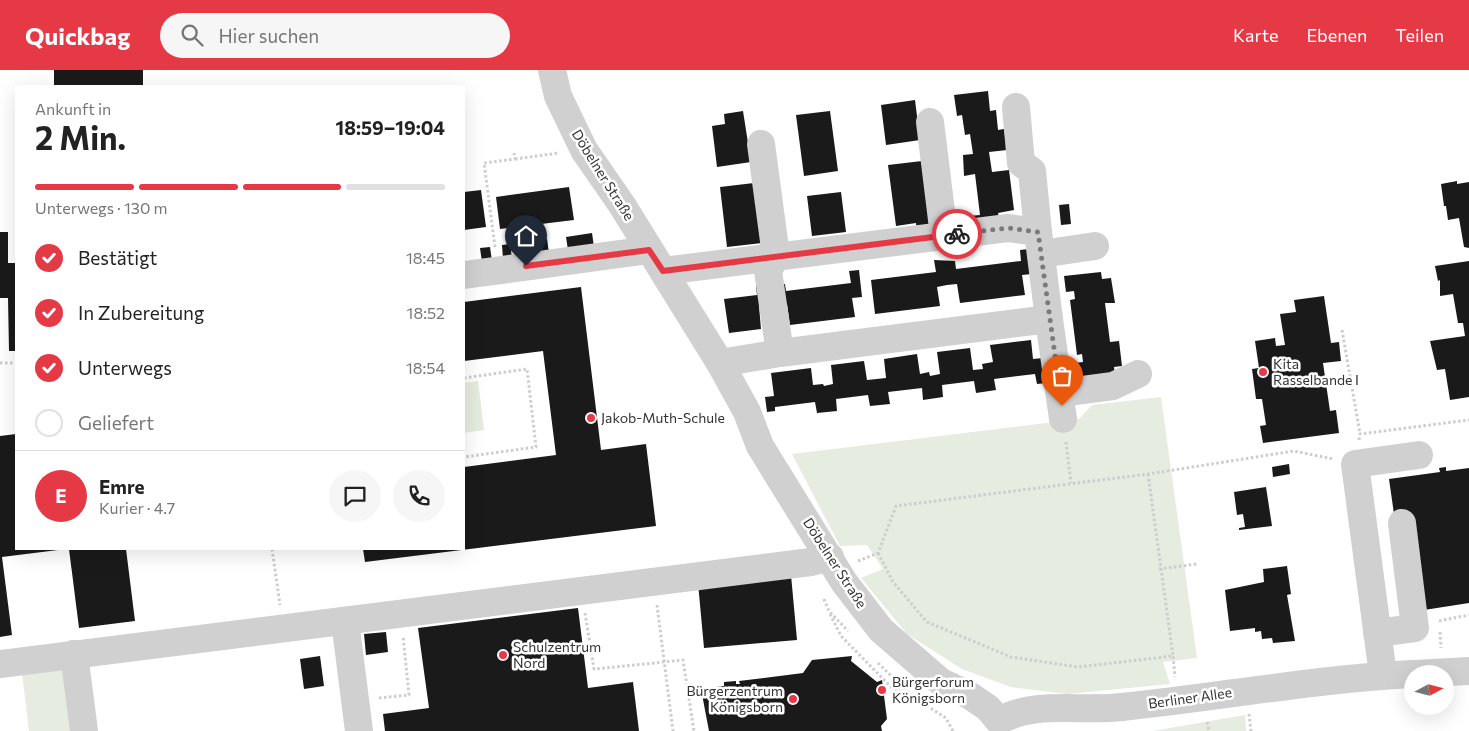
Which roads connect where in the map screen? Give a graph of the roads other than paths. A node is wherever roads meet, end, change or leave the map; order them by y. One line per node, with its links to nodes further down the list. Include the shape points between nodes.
1 (552, 70): 9 (street, Döbelner Straße, via 558,96 584,150)
2 (1016, 107): 6 (street, via 1021,163 1032,171)
3 (930, 122): 5 (street)
4 (761, 144): 8 (street)
5 (944, 236): 6 (street, via 1008,228); 8 (street)
6 (1040, 243): 7 (street); 11 (street)
7 (1095, 246)
8 (776, 256): 9 (street, via 730,264); 12 (street, via 768,271)
9 (656, 260): 10 (street); 13 (street, Döbelner Straße)
10 (465, 275)
11 (1049, 319): 12 (street); 14 (street, via 1062,406)
12 (780, 353): 13 (street)
13 (720, 363): 17 (street, Döbelner Straße, via 747,412 760,446)
14 (1138, 374)
15 (1419, 455): 19 (street, via 1355,464)
16 (1402, 523): 19 (street, via 1415,628)
17 (833, 563): 18 (street, via 811,562); 24 (street, Döbelner Straße, via 880,630 941,682 970,695 988,708)
18 (345, 621): 20 (street); 26 (street)
19 (1377, 632): 23 (street)
20 (74, 654): 21 (street); 25 (street)
21 (0, 664)
22 (1404, 674): 23 (street, Berliner Allee)
23 (1383, 675): 24 (street, Berliner Allee, via 1119,708 1034,709 1013,713)
24 (997, 726)
25 (84, 731)
26 (359, 731)

